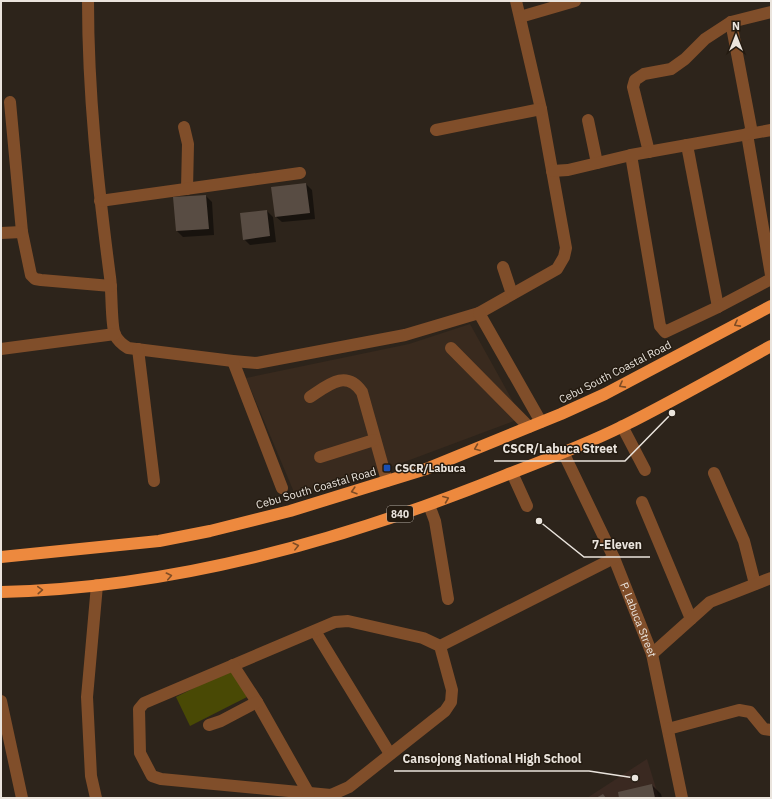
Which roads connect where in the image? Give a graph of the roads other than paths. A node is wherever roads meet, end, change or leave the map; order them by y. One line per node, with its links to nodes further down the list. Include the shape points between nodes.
1 (88, 1): 21 (street, via 92,121)
2 (516, 1): 5 (street)
3 (576, 1): 5 (street)
4 (771, 12): 6 (street)
5 (520, 17): 8 (street)
6 (731, 22): 13 (street); 15 (street, via 705,39 671,69 644,74 635,80 633,87)
7 (10, 102): 22 (street)
8 (541, 109): 11 (street); 18 (street)
9 (588, 120): 17 (street)
10 (184, 127): 20 (street, via 188,144)
11 (436, 130)
12 (771, 130): 13 (street)
13 (749, 134): 14 (street); 25 (street)
14 (687, 145): 15 (street); 30 (street)
15 (649, 152): 16 (street)
16 (631, 155): 17 (street); 30 (street, via 660,326 665,332 674,330)
17 (597, 163): 18 (street)
18 (552, 172): 28 (street, via 566,248 564,257 557,269)
19 (300, 173): 20 (street)
20 (187, 189): 21 (street)
21 (100, 201): 27 (street)
22 (22, 232): 23 (street); 27 (street, via 31,275 35,279)
23 (1, 233)
24 (504, 267): 28 (street)
25 (771, 275)
26 (771, 279): 30 (street)
27 (111, 286): 32 (street)
28 (512, 294): 31 (street)
29 (771, 306): 39 (highway, Cebu South Coastal Road, one-way to 39, via 605,394)
30 (718, 307)
31 (479, 313): 37 (street, via 405,335 258,363); 39 (street)
32 (115, 334): 35 (street); 36 (street, via 122,344)
33 (771, 346): 40 (highway, 840)
34 (451, 348): 41 (street)
35 (1, 349)
36 (138, 350): 37 (street); 48 (street)
37 (233, 362): 50 (street)
38 (310, 397): 42 (street, via 329,384 343,379 356,383 362,392)
39 (541, 422): 41 (highway, Cebu South Coastal Road)
40 (622, 426): 43 (highway, 840); 45 (street)
41 (529, 427): 49 (highway, Cebu South Coastal Road, one-way to 49, via 426,469)
42 (374, 440): 44 (street); 49 (street)
43 (563, 452): 46 (highway, 840); 55 (street, P. Labuca Street)
44 (320, 457)
45 (645, 470)
46 (512, 473): 52 (highway, 840, one-way to 46); 53 (street)
47 (714, 473): 57 (street, via 744,541)
48 (154, 481)
49 (387, 481): 54 (highway, Cebu South Coastal Road, one-way to 54, via 290,511 181,536 80,550)
50 (282, 488)
51 (642, 502): 61 (street)
52 (429, 505): 58 (highway, 840, one-way to 52, via 158,578 303,545); 60 (street, via 435,521)
53 (527, 506)
54 (1, 557)
55 (614, 558): 63 (street); 64 (street, P. Labuca Street)
56 (771, 578): 57 (street)
57 (755, 584): 61 (street, via 710,602)
58 (97, 585): 59 (highway, 840, one-way to 58); 74 (street, via 87,697 91,776)
59 (1, 592)
60 (448, 599)
61 (691, 619): 64 (street)
62 (315, 631): 63 (street, via 335,622 348,621 423,638); 65 (street); 71 (street)
63 (440, 646): 71 (street, via 452,690 451,702 445,710)
64 (652, 654): 69 (street, P. Labuca Street)
65 (233, 665): 67 (street); 72 (street, via 144,703 139,710 140,753 152,776)
66 (1, 701): 73 (street)
67 (257, 702): 68 (street); 72 (street)
68 (209, 725)
69 (668, 729): 70 (street, via 740,710 750,712 764,729); 75 (street, P. Labuca Street)
70 (771, 730)
71 (390, 754): 72 (street, via 349,787 331,795)
72 (309, 794)
73 (22, 798)
74 (96, 798)
75 (682, 798)

